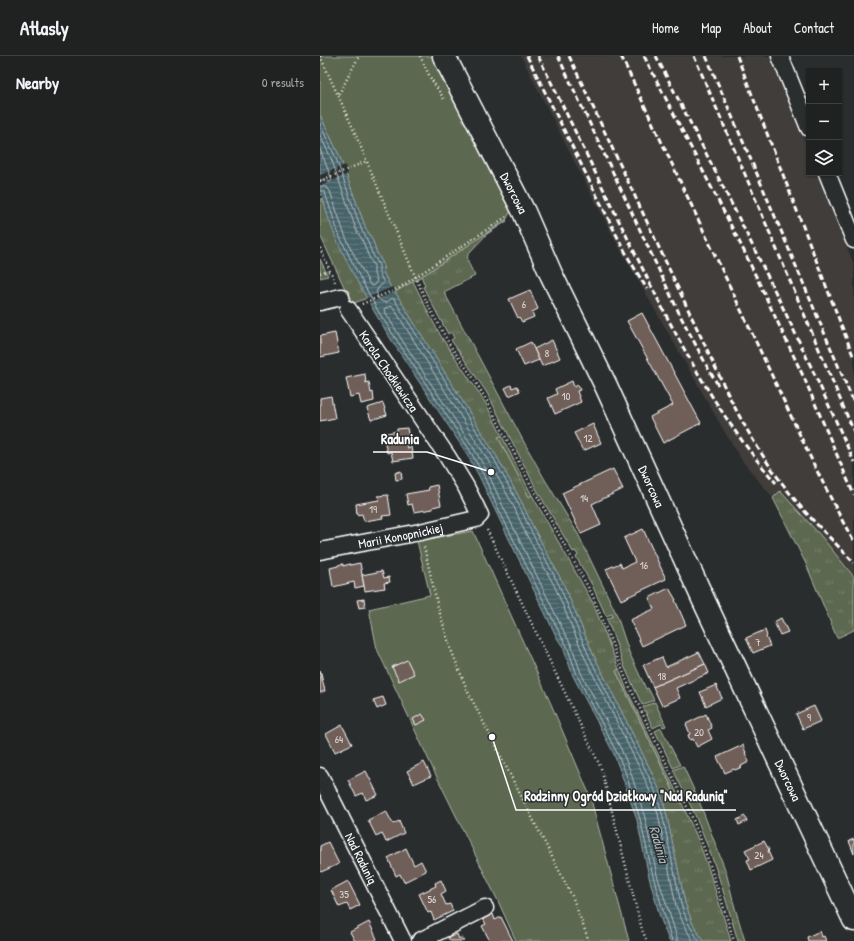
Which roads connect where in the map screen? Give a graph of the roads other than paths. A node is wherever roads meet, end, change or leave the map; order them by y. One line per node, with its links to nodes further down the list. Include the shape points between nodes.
1 (444, 56): 11 (street, Dworcowa, via 524,212)
2 (780, 56): 3 (street)
3 (806, 121)
4 (828, 176): 5 (street)
5 (854, 240)
6 (320, 302): 7 (street, Karola Chodkiewicza, via 350,304 447,456)
7 (480, 515): 8 (street, Marii Konopnickiej, via 476,519 420,532)
8 (320, 552)
9 (320, 776): 12 (street, Nad Radunią)
10 (485, 908): 13 (street)
11 (854, 920)
12 (403, 941)
13 (420, 941)

